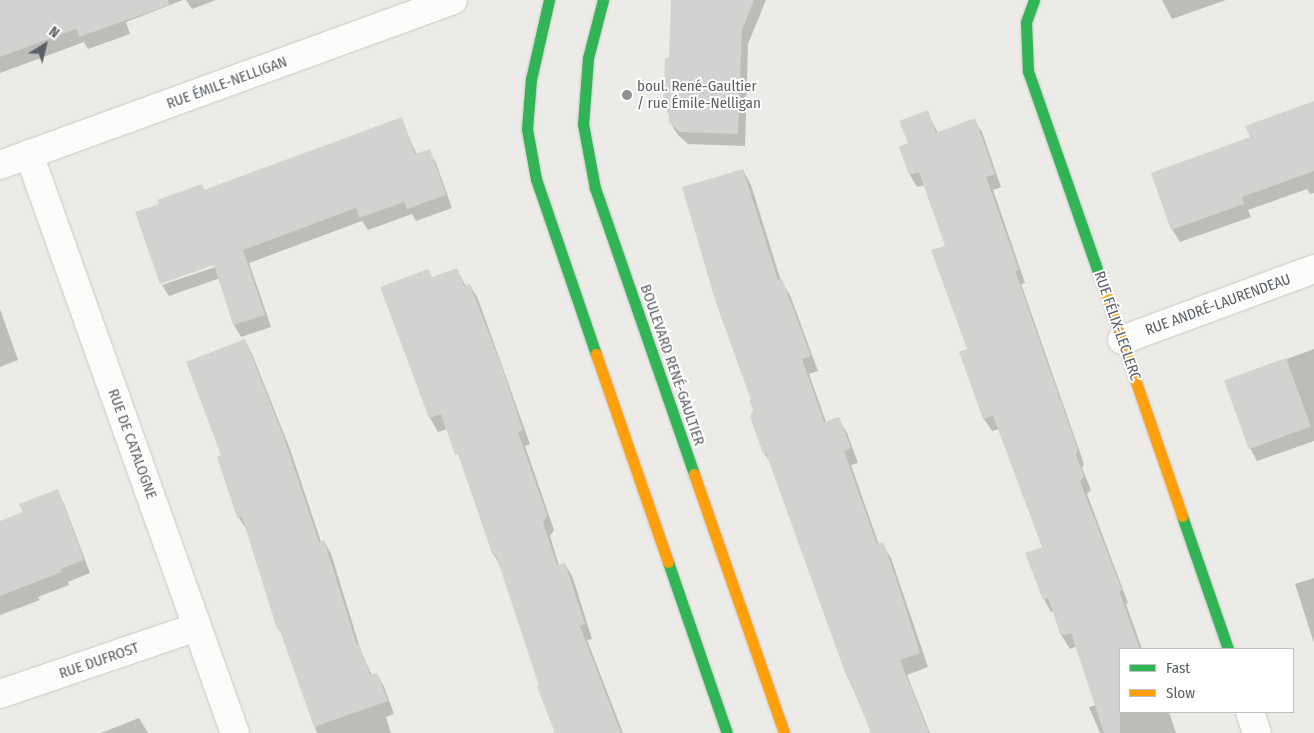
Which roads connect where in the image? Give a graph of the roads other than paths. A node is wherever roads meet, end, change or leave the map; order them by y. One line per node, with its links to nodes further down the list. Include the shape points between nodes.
1 (453, 0): 5 (street, RUE ÉMILE-NELLIGAN)
2 (549, 0): 14 (street, via 531,79 527,129 536,179)
3 (603, 0): 15 (street, BOULEVARD RENÉ-GAULTIER, via 588,58 583,124 595,188)
4 (1034, 0): 8 (street, RUE FÉLIX-LECLERC, via 1026,22 1028,71)
5 (30, 154): 6 (street, RUE ÉMILE-NELLIGAN); 9 (street, RUE DE CATALOGNE)
6 (0, 165)
7 (1314, 269): 8 (street, RUE ANDRÉ-LAURENDEAU)
8 (1122, 340): 10 (street, RUE FÉLIX-LECLERC)
9 (198, 627): 11 (street, RUE DUFROST); 13 (street, RUE DE CATALOGNE)
10 (1228, 648)
11 (0, 694)
12 (1250, 713): 16 (street)
13 (235, 733)
14 (727, 733)
15 (784, 733)
16 (1257, 733)

